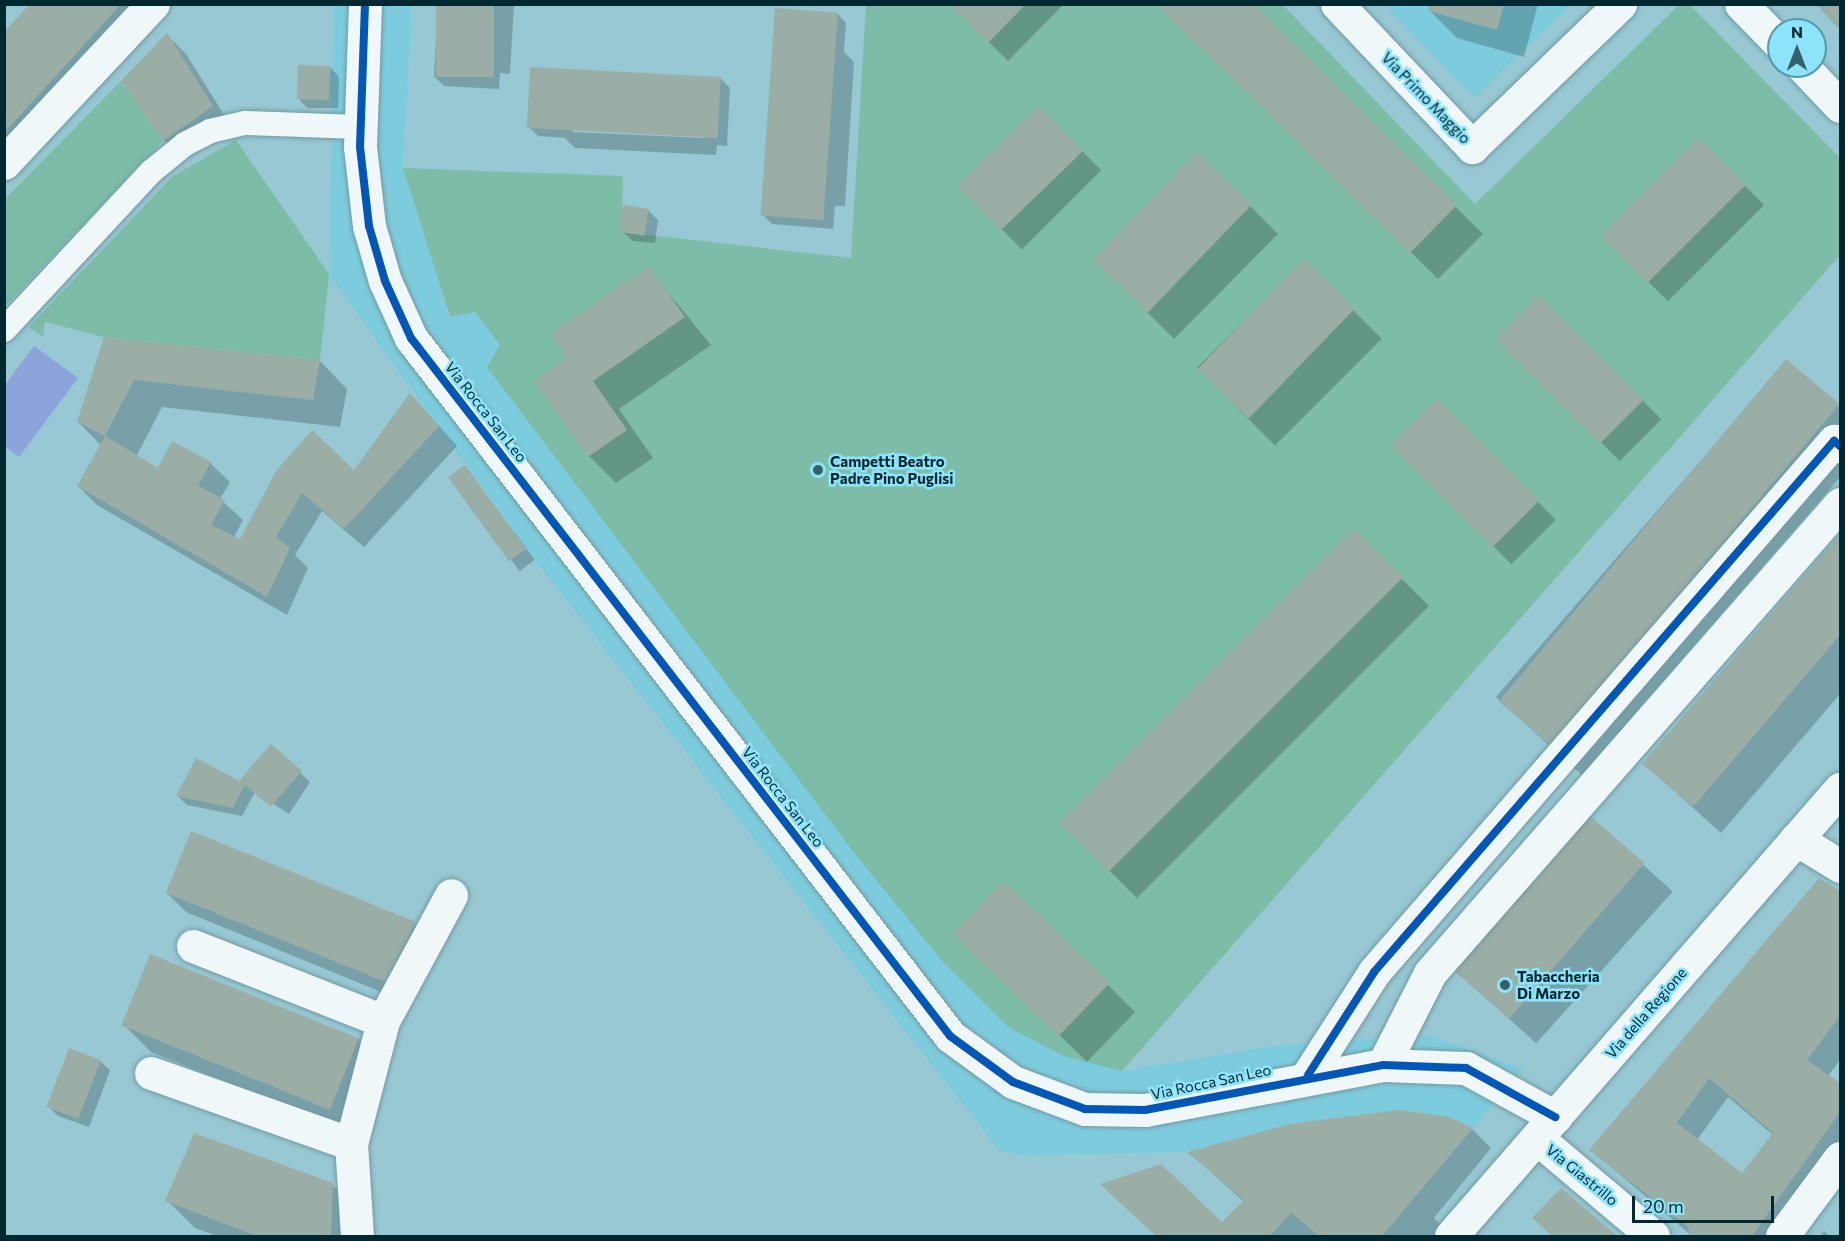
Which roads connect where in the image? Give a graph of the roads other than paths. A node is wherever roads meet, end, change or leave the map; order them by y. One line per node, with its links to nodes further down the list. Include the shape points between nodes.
1 (153, 4): 10 (street)
2 (364, 4): 9 (street, Via Rocca San Leo)
3 (1337, 4): 4 (street, Via Primo Maggio, via 1472,147)
4 (1620, 4)
5 (1741, 4): 6 (street)
6 (1767, 31)
7 (1813, 78): 8 (street)
8 (1840, 106)
9 (361, 127): 11 (lane, via 245,123 210,131 185,144 152,171); 22 (street, Via Rocca San Leo, via 369,226 385,281 411,338 950,1036 1013,1082 1085,1109 1145,1110)
10 (4, 163)
11 (4, 330)
12 (1840, 446): 22 (street, via 1834,441 1374,972)
13 (1840, 504): 20 (street, via 1430,973)
14 (1840, 789): 15 (street, Via della Regione)
15 (1796, 839): 16 (street); 23 (street, Via della Regione)
16 (1840, 866)
17 (452, 895): 19 (street)
18 (193, 945): 19 (street)
19 (383, 1021): 24 (street)
20 (1383, 1065): 22 (street, Via Rocca San Leo); 23 (street, Via Rocca San Leo, via 1466,1068)
21 (151, 1073): 24 (street)
22 (1308, 1076)
23 (1546, 1128): 27 (street, Via della Regione); 28 (street, Via Giastrillo)
24 (351, 1144): 26 (street)
25 (1840, 1158): 29 (street)
26 (357, 1236)
27 (1451, 1236)
28 (1653, 1236)
29 (1782, 1236)

